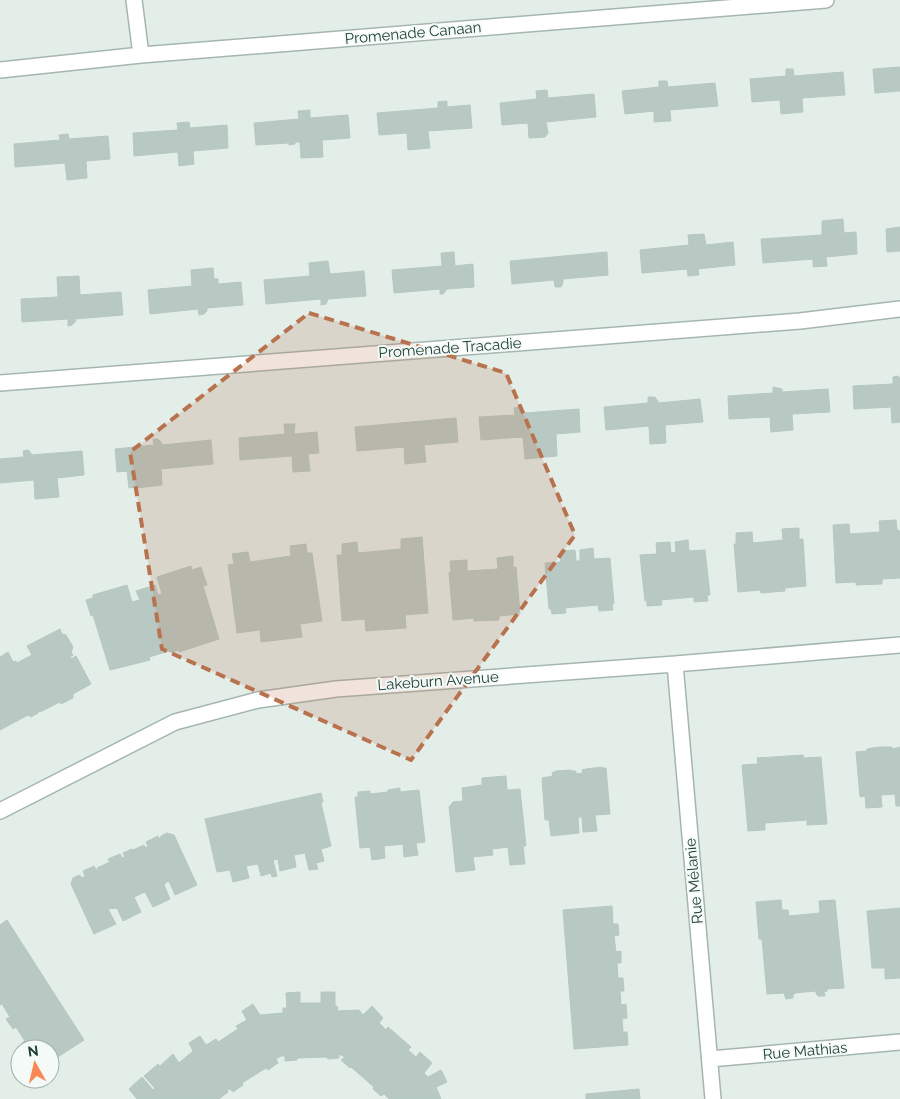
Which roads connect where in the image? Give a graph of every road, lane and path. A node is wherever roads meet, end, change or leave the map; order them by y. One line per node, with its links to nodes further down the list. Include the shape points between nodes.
1 (134, 0): 3 (street)
2 (826, 0): 3 (street, Promenade Canaan)
3 (141, 55): 4 (street, Promenade Canaan)
4 (0, 70)
5 (900, 309): 6 (street, Promenade Tracadie, via 800,321)
6 (0, 383)
7 (900, 645): 8 (street, Lakeburn Avenue)
8 (675, 664): 9 (street, Lakeburn Avenue, via 336,689 258,700 175,722); 11 (street, Rue Mélanie)
9 (0, 811)
10 (900, 1042): 11 (street, Rue Mathias)
11 (710, 1059): 12 (street, Rue Mélanie)
12 (713, 1099)

